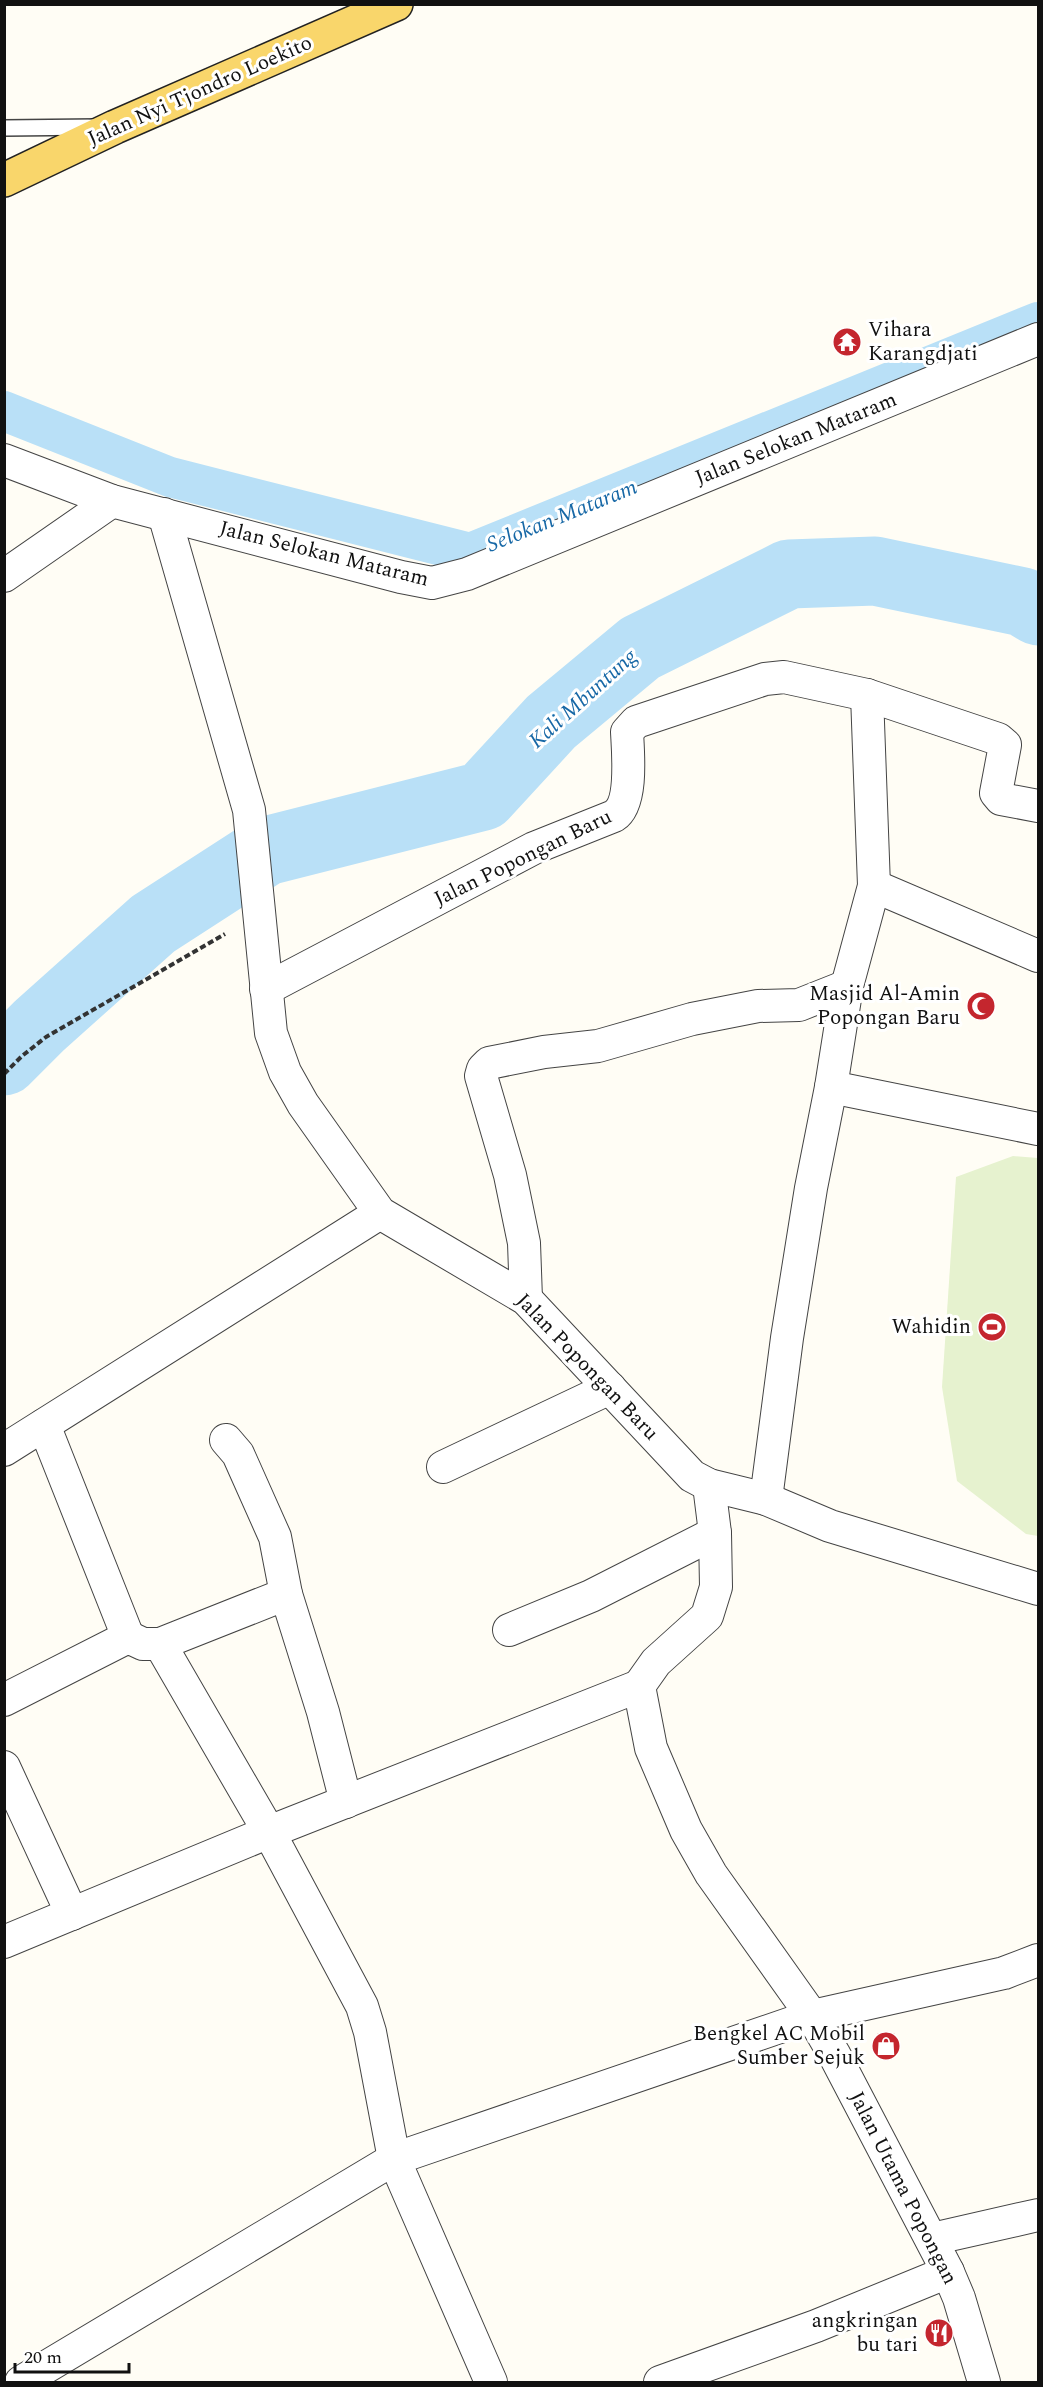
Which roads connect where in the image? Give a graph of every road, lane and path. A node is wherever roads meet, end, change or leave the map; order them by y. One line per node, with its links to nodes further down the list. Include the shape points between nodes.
1 (396, 4): 2 (main road, Jalan Nyi Tjondro Loekito)
2 (115, 127): 3 (lane); 4 (main road, Jalan Nyi Tjondro Loekito)
3 (4, 128)
4 (4, 180)
5 (1038, 339): 8 (street, Jalan Selokan Mataram, via 467,574 432,583)
6 (4, 460): 7 (street, Jalan Selokan Mataram)
7 (112, 501): 8 (street, Jalan Selokan Mataram); 9 (street)
8 (164, 514): 13 (street, Jalan Popongan Baru, via 249,810)
9 (4, 576)
10 (867, 695): 11 (street, Jalan Popongan Baru, via 998,739 1005,745 996,793 1001,799); 12 (street); 16 (street, Jalan Popongan Baru, via 784,677 765,679 636,722 627,732 629,772 619,813 534,848)
11 (1038, 806)
12 (874, 886): 14 (street); 15 (street)
13 (259, 905): 16 (street, Jalan Popongan Baru); 17 (path, via 46,1037)
14 (1038, 956)
15 (847, 986): 18 (street); 21 (street, via 799,1005 758,1006 693,1019 598,1046 489,1063 481,1076 510,1175 524,1243)
16 (266, 989): 20 (street, Jalan Popongan Baru, via 271,1033 285,1072)
17 (4, 1074)
18 (831, 1087): 19 (street); 28 (street, via 787,1338)
19 (1038, 1129)
20 (380, 1213): 21 (street, Jalan Popongan Baru); 23 (street)
21 (526, 1299): 22 (street, Jalan Popongan Baru)
22 (610, 1388): 26 (street); 27 (street, Jalan Popongan Baru, via 692,1476)
23 (44, 1425): 25 (street); 33 (street)
24 (226, 1440): 31 (street, via 238,1454 275,1537)
25 (4, 1450)
26 (443, 1467)
27 (708, 1485): 28 (street, Jalan Popongan Baru); 29 (street)
28 (766, 1499): 30 (street, Jalan Popongan Baru, via 830,1526)
29 (715, 1533): 32 (street, via 591,1596); 35 (street, via 716,1587 707,1616 656,1662)
30 (1038, 1589)
31 (286, 1594): 34 (street); 38 (street)
32 (509, 1630)
33 (128, 1637): 34 (street, via 143,1644); 36 (street)
34 (160, 1644): 39 (street)
35 (639, 1686): 38 (street); 43 (street, Jalan Utama Popongan, via 651,1748 686,1830 711,1874)
36 (4, 1700)
37 (4, 1767): 40 (street)
38 (346, 1802): 39 (street)
39 (269, 1832): 40 (street); 44 (street, via 362,2006)
40 (72, 1914): 41 (street)
41 (4, 1942)
42 (1038, 1960): 43 (street, via 1004,1973)
43 (812, 2016): 44 (street); 46 (street, Jalan Utama Popongan)
44 (394, 2159): 48 (street); 49 (street)
45 (1038, 2215): 46 (street)
46 (932, 2240): 47 (street, Jalan Utama Popongan)
47 (948, 2272): 50 (street, via 816,2326); 51 (street, Jalan Utama Popongan)
48 (21, 2382)
49 (491, 2382)
50 (660, 2382)
51 (984, 2382)

